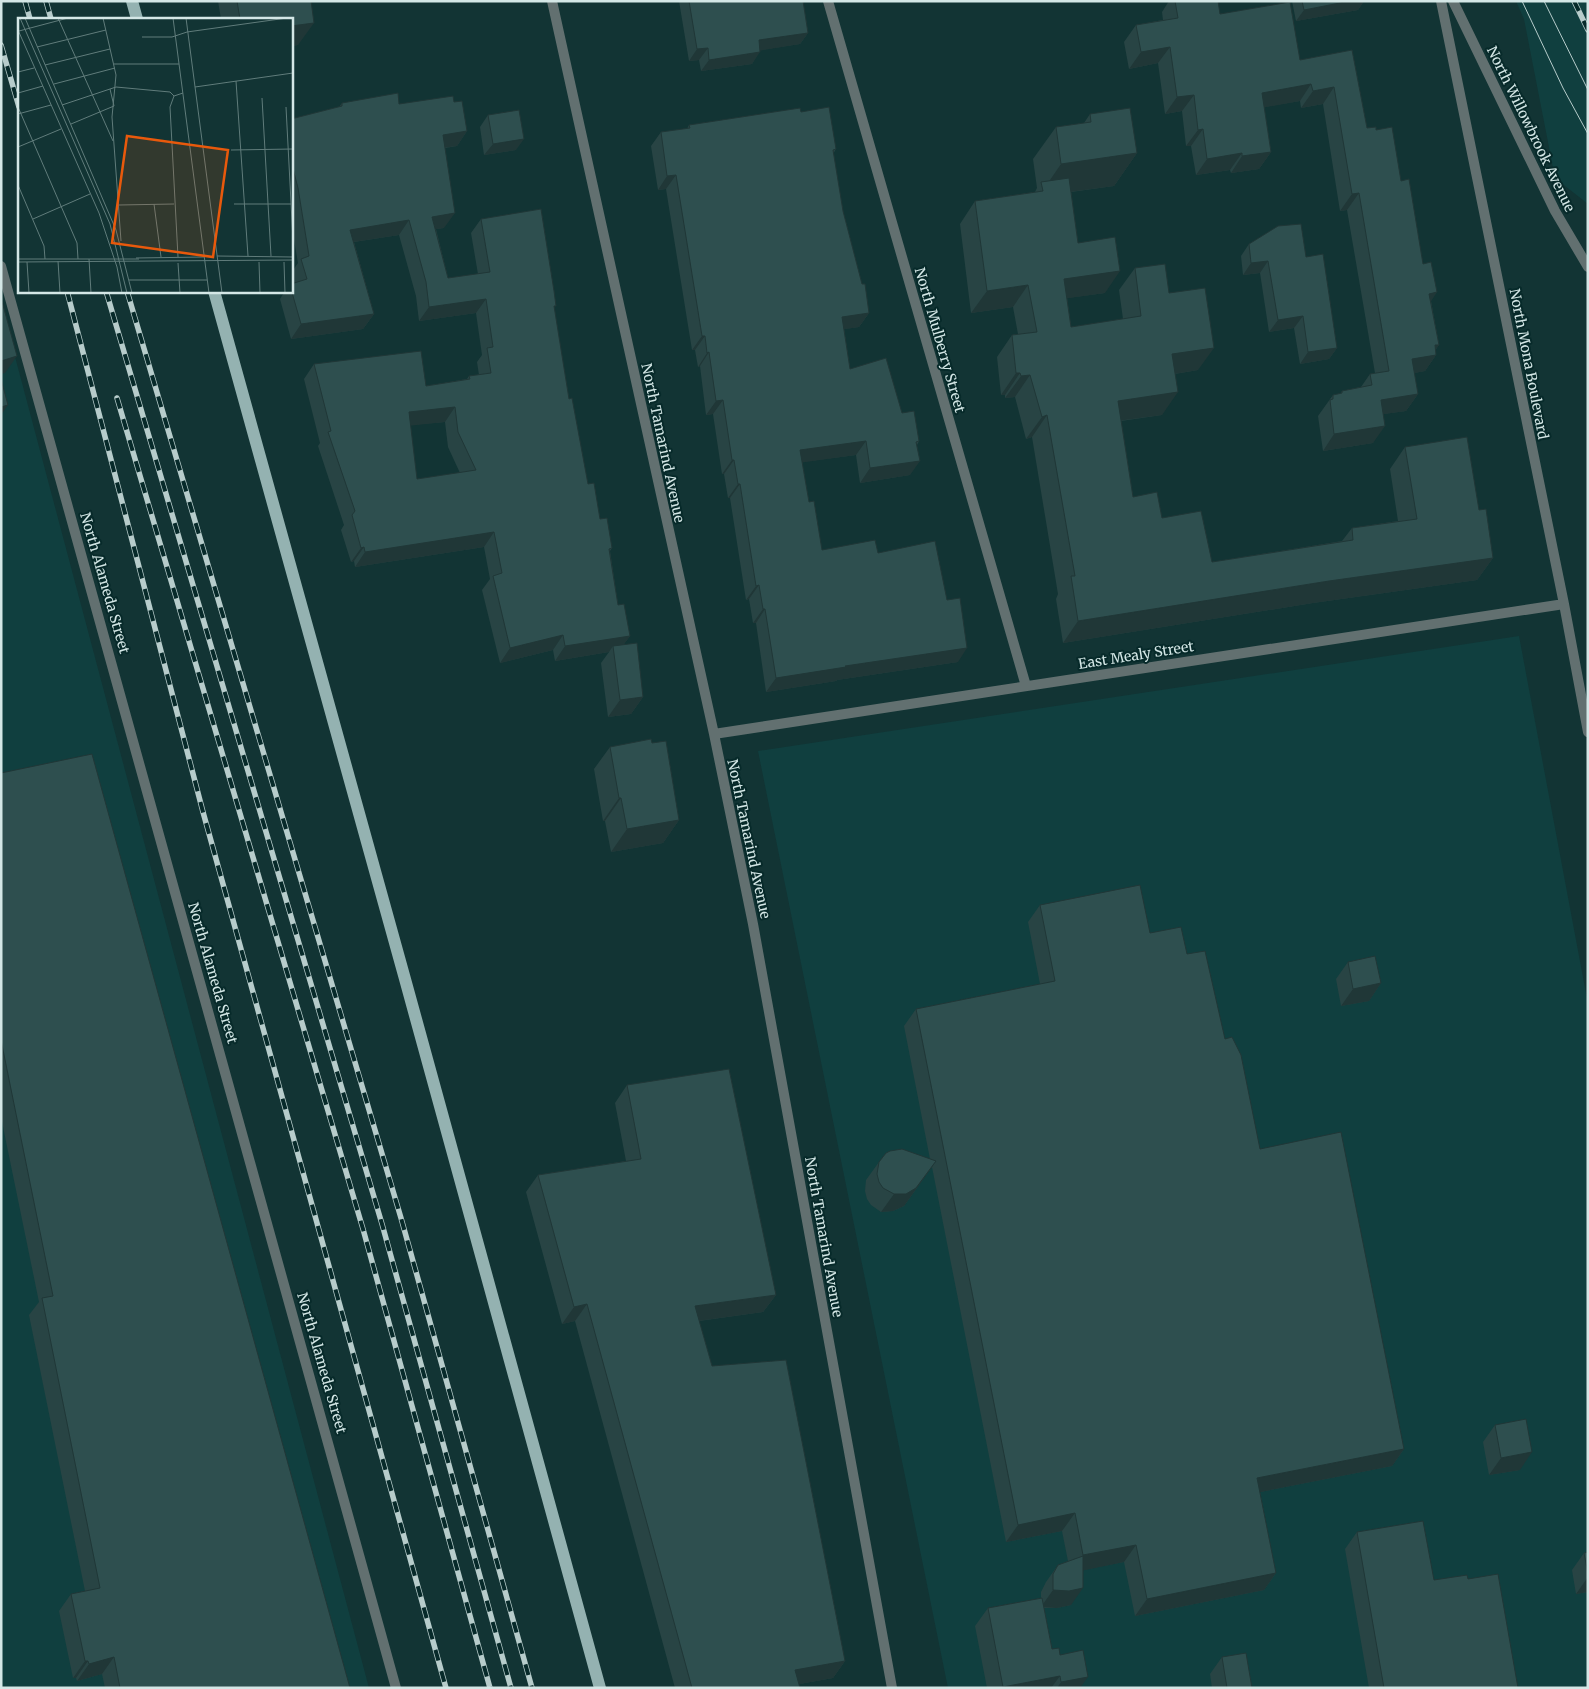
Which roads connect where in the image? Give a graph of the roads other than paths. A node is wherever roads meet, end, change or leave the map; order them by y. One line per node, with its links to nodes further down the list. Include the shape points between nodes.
1 (132, 1): 6 (main road)
2 (552, 1): 13 (street, North Tamarind Avenue)
3 (828, 1): 11 (street, North Mulberry Street)
4 (1441, 1): 10 (street, North Mona Boulevard)
5 (1453, 1): 8 (street, North Willowbrook Avenue, via 1555,210)
6 (137, 18)
7 (1, 266): 14 (street, North Alameda Street)
8 (1588, 267)
9 (214, 292): 15 (main road)
10 (1564, 604): 11 (street, East Mealy Street); 12 (street, North Mona Boulevard)
11 (1026, 686): 13 (street, East Mealy Street)
12 (1588, 732)
13 (714, 734): 16 (street, North Tamarind Avenue, via 753,924)
14 (396, 1688)
15 (600, 1688)
16 (892, 1688)

